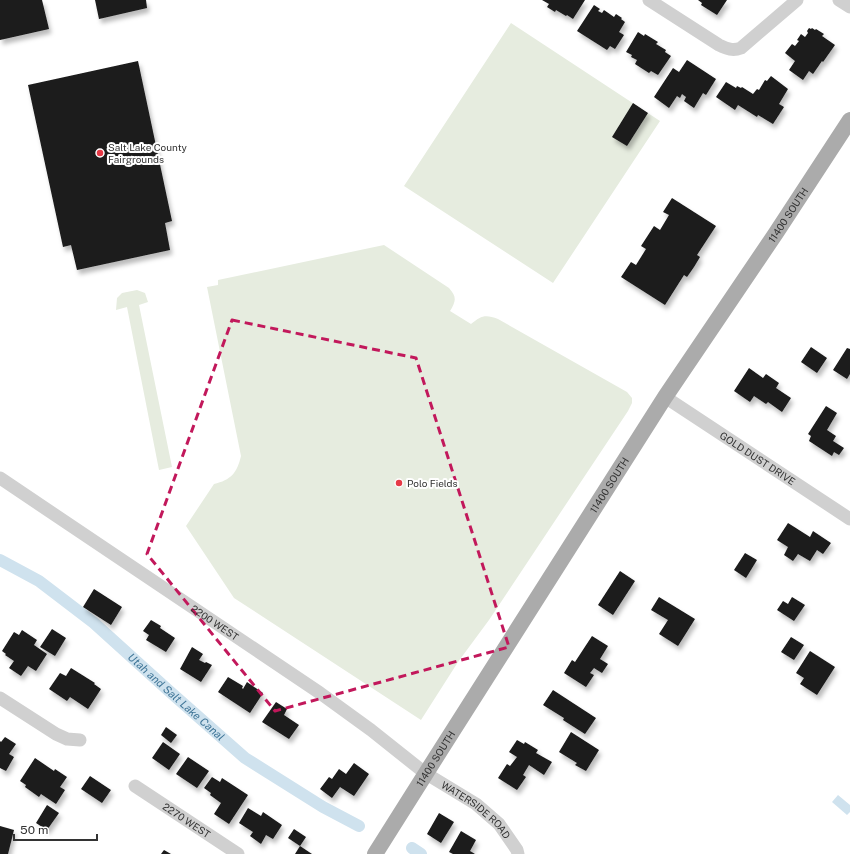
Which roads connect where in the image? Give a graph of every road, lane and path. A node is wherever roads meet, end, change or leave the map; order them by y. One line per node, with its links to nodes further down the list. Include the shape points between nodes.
1 (650, 0): 2 (street, via 730,50 741,48)
2 (797, 0)
3 (839, 0): 4 (street)
4 (850, 7)
5 (850, 120): 6 (main road, 11400 SOUTH)
6 (665, 397): 8 (street, GOLD DUST DRIVE); 11 (main road, 11400 SOUTH)
7 (0, 478): 11 (street, 2200 WEST, via 320,693 372,730)
8 (850, 519)
9 (0, 698): 10 (street, via 56,734 67,739)
10 (80, 740)
11 (425, 773): 14 (main road, 11400 SOUTH); 15 (street, WATERSIDE ROAD, via 476,804 500,824)
12 (135, 786): 13 (street, 2270 WEST)
13 (238, 854)
14 (375, 854)
15 (518, 854)

